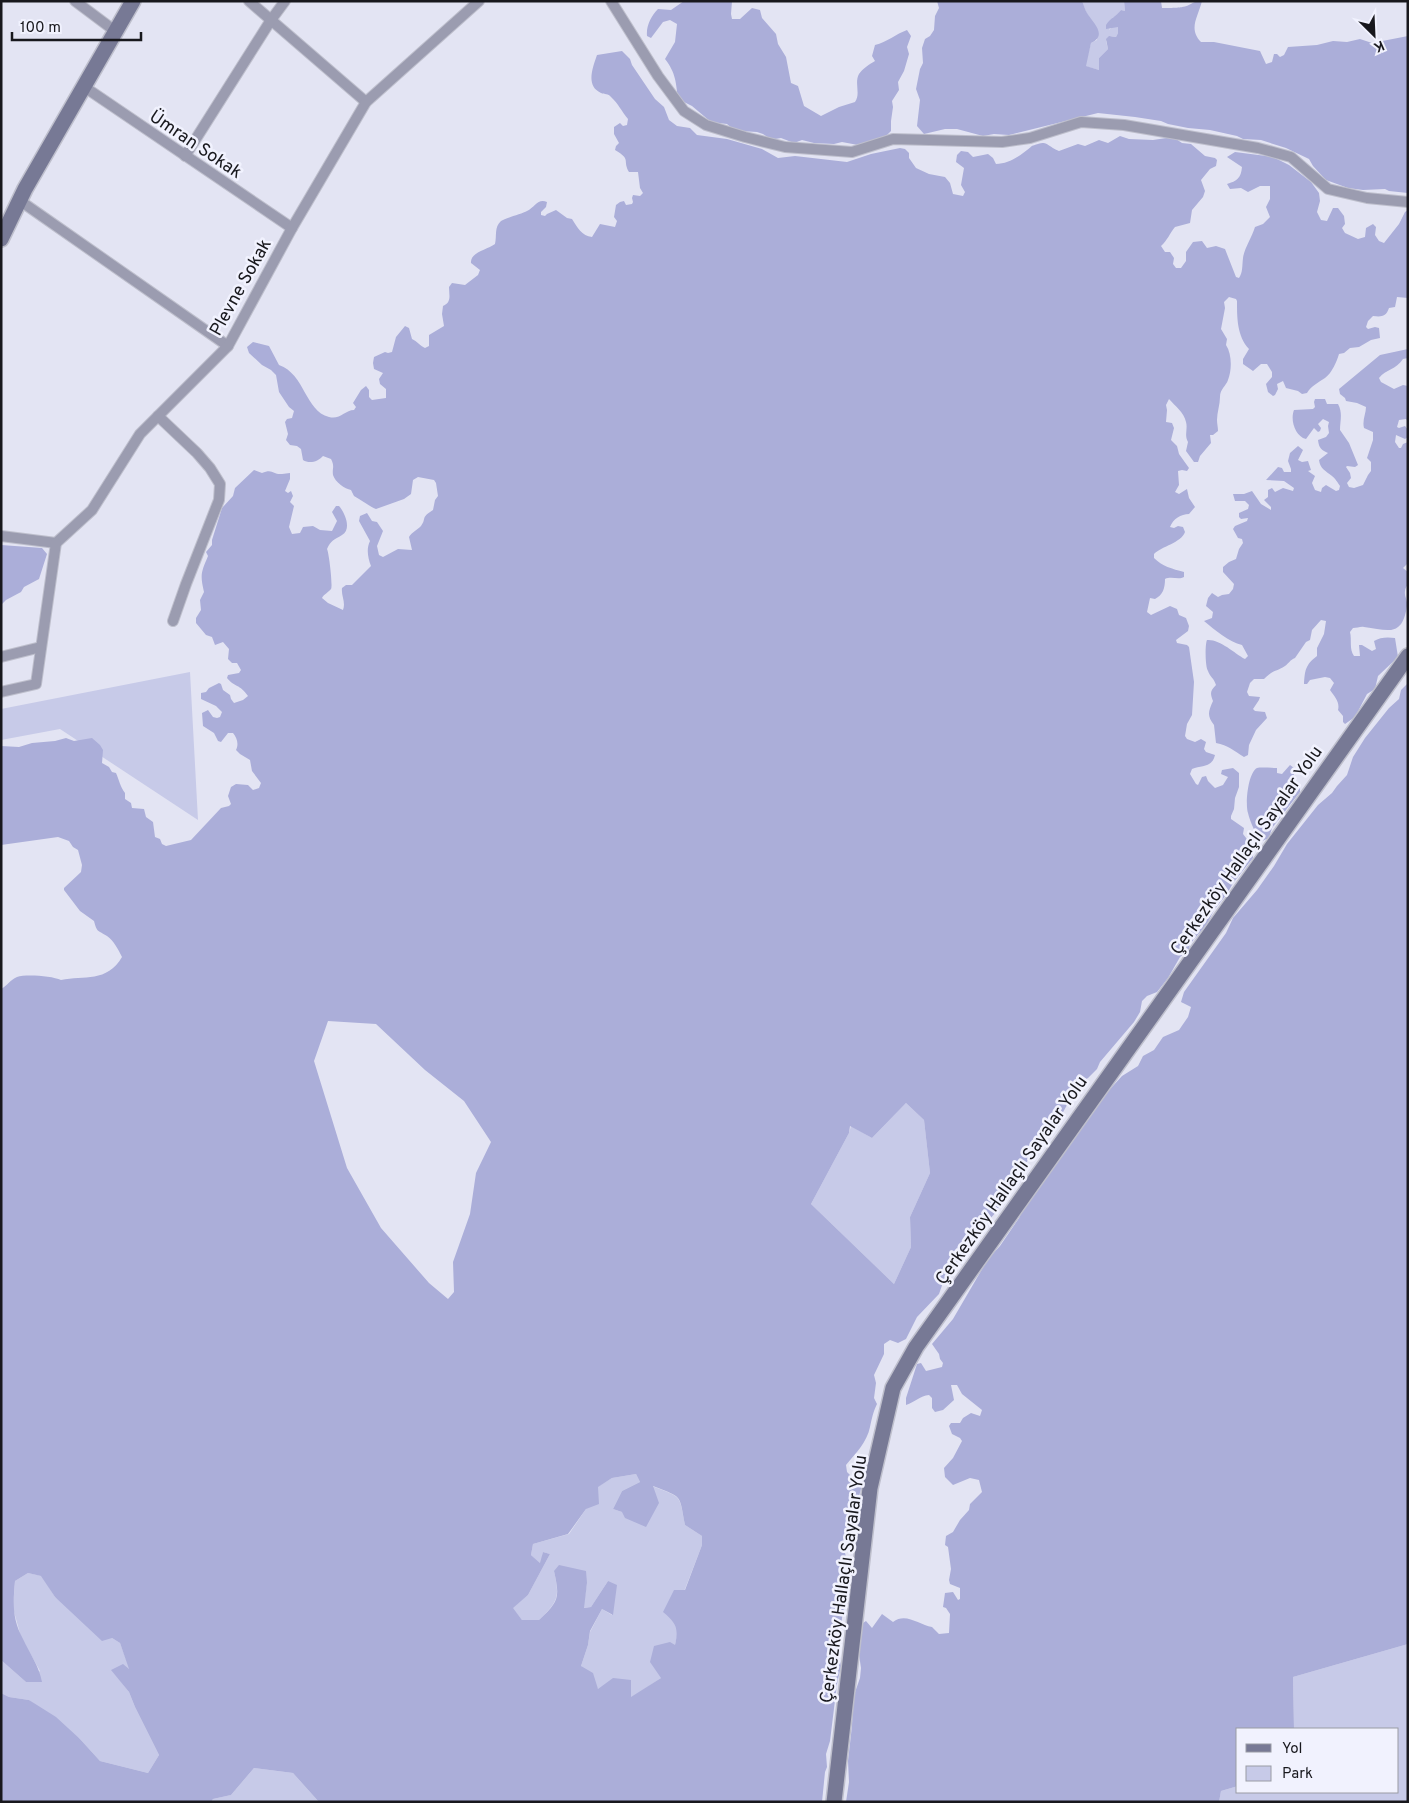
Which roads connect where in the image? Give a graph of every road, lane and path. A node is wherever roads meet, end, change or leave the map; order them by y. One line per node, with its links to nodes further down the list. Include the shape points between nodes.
1 (75, 1): 8 (street)
2 (133, 1): 8 (main road)
3 (249, 1): 7 (street)
4 (285, 1): 7 (street)
5 (479, 1): 10 (street, Plevne Sokak)
6 (611, 1): 13 (street, via 684,111 706,124 745,137 786,147 852,152 893,140 1002,142 1030,138 1081,122 1124,125 1258,148 1291,158 1328,189 1367,198)
7 (271, 20): 10 (street); 11 (street)
8 (115, 31): 9 (main road)
9 (83, 86): 11 (street, Ümran Sokak); 12 (main road)
10 (366, 102): 14 (street, Plevne Sokak)
11 (185, 156): 14 (street, Ümran Sokak)
12 (19, 200): 15 (main road); 16 (street)
13 (1408, 202)
14 (292, 228): 16 (street, Plevne Sokak)
15 (1, 239)
16 (228, 346): 17 (street, Plevne Sokak)
17 (158, 416): 19 (street, Plevne Sokak, via 140,434 92,510); 20 (street, via 197,453 220,484 219,500)
18 (1, 536): 19 (street)
19 (56, 543): 21 (street)
20 (173, 621)
21 (41, 647): 23 (street); 24 (street, via 36,684)
22 (1408, 656): 25 (main road, Çerkezköy Hallaçlı Sayalar Yolu, via 901,1370 892,1388 870,1488)
23 (1, 657)
24 (1, 692)
25 (834, 1802)

